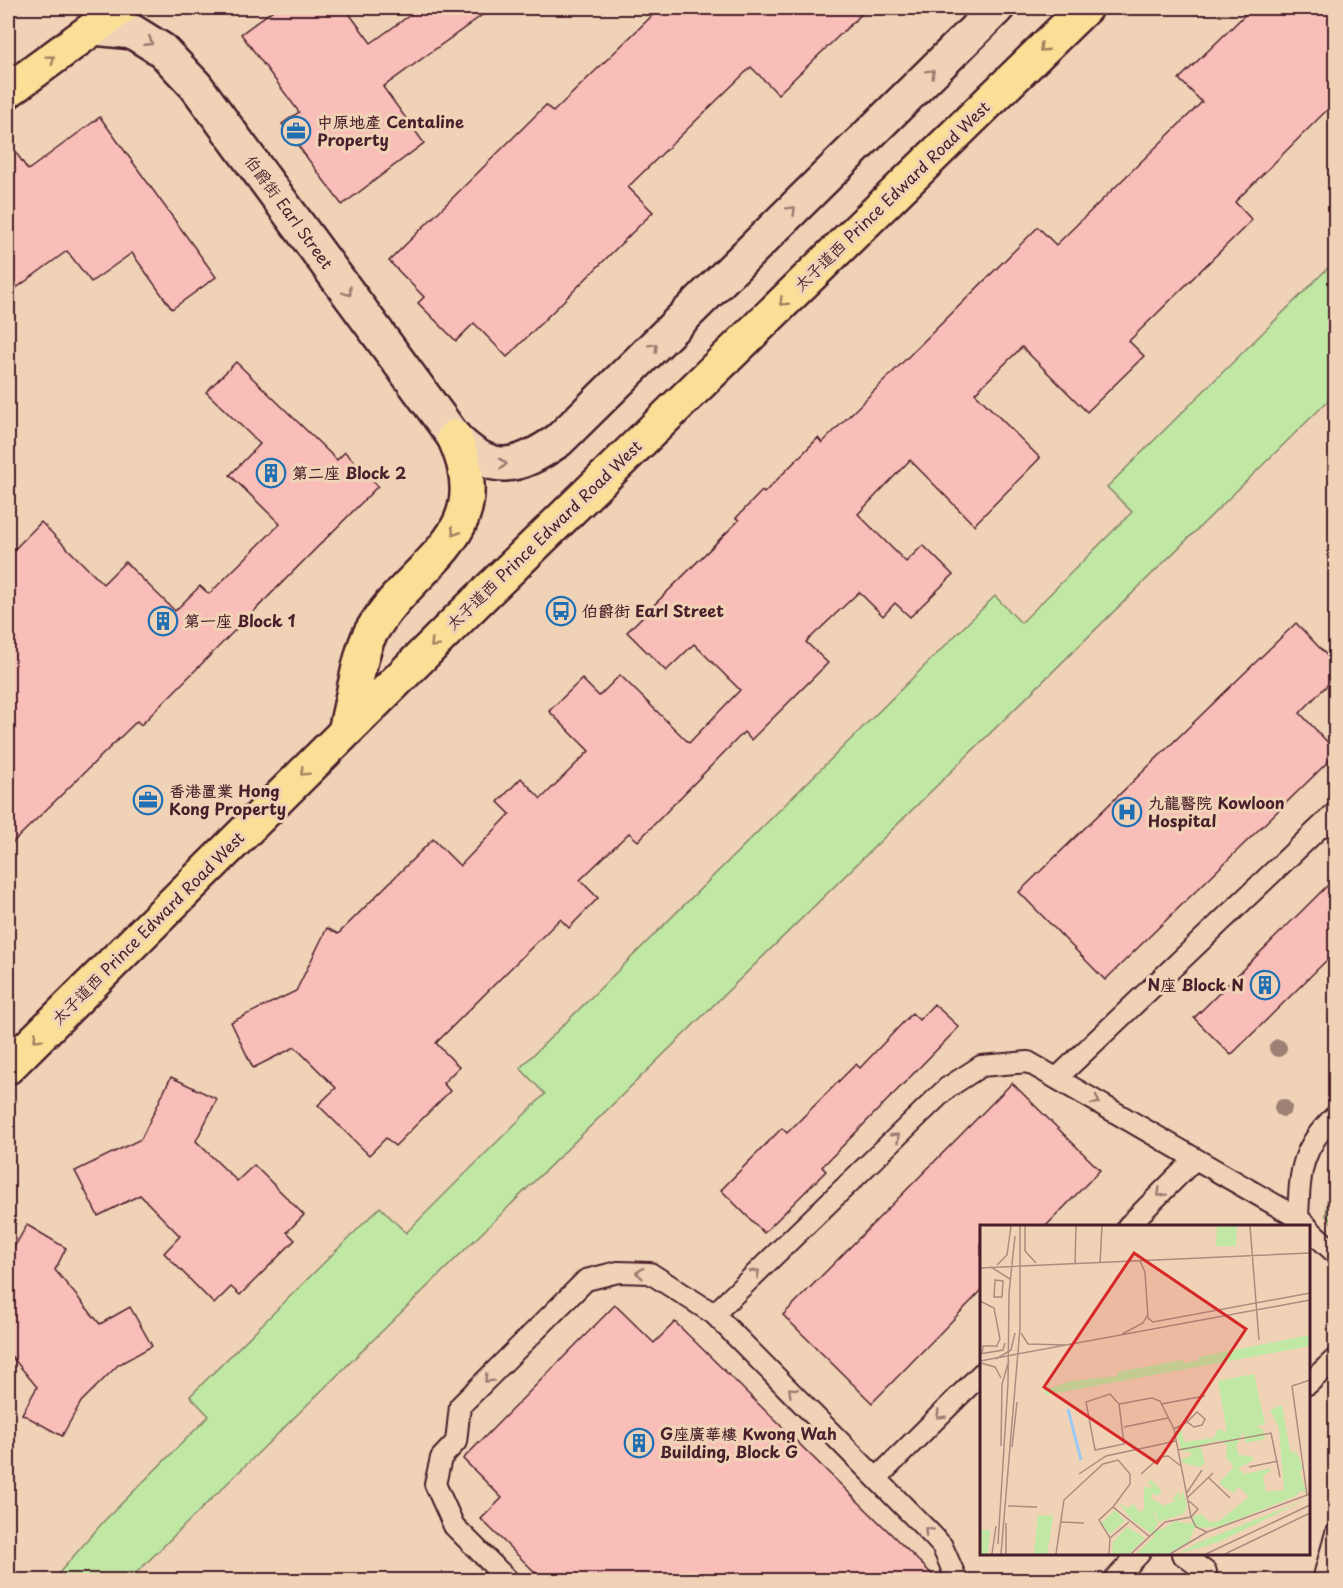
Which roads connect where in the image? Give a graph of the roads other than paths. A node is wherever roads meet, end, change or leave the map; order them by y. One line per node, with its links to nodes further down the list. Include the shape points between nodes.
1 (121, 8): 4 (main road)
2 (997, 8): 6 (street, one-way to 2, via 471,454 492,464 514,464 559,441)
3 (1085, 8): 7 (main road, 太子道西 Prince Edward Road West, one-way to 7)
4 (94, 27): 5 (main road, one-way to 4); 6 (street, 伯爵街 Earl Street, one-way to 6, via 133,32 162,50 196,86)
5 (8, 91)
6 (454, 437): 7 (main road, one-way to 7, via 468,477 462,522 369,635)
7 (345, 731): 9 (main road, 太子道西 Prince Edward Road West, one-way to 9)
8 (1335, 812): 10 (lane)
9 (8, 1067)
10 (1057, 1078): 12 (lane, one-way to 12); 18 (lane, one-way to 10, via 947,1088 981,1066 1028,1062)
11 (1335, 1115): 15 (lane, via 1316,1133 1300,1174)
12 (1195, 1159): 13 (lane, one-way to 13); 14 (lane)
13 (1130, 1225)
14 (1300, 1225)
15 (1307, 1225)
16 (1310, 1232): 17 (lane)
17 (1335, 1254)
18 (714, 1314): 22 (lane, one-way to 18); 27 (lane, one-way to 27, via 650,1274 618,1272 586,1280 460,1406 456,1442 441,1458 435,1484 454,1526)
19 (1335, 1358): 21 (lane)
20 (980, 1374): 22 (lane, one-way to 22)
21 (1310, 1382)
22 (877, 1478): 28 (lane, one-way to 22, via 942,1546)
23 (1335, 1533): 30 (lane)
24 (1138, 1555): 29 (lane)
25 (1183, 1555): 26 (lane)
26 (1206, 1572)
27 (508, 1581)
28 (957, 1581)
29 (1114, 1581)
30 (1323, 1581)

